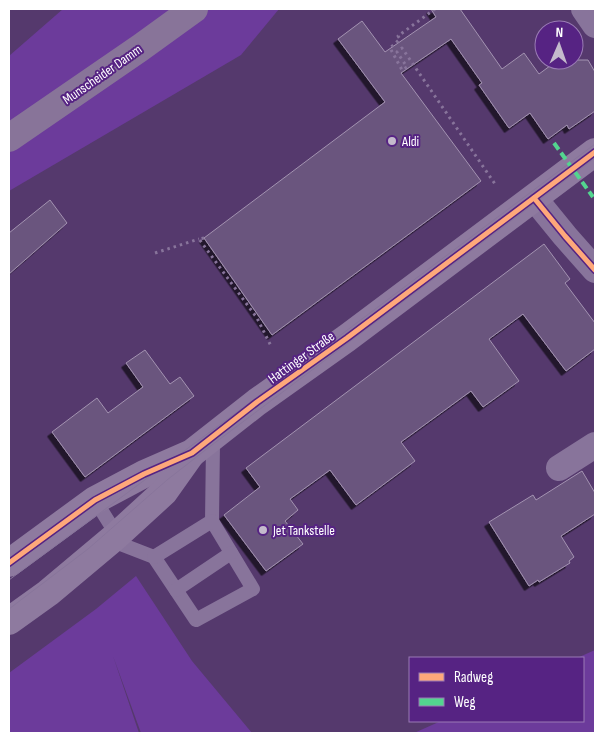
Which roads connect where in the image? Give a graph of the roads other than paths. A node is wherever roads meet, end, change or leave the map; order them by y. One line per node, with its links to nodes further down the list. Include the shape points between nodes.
1 (194, 9): 4 (main road, Munscheider Damm)
2 (584, 9): 3 (street)
3 (595, 24)
4 (9, 138)
5 (595, 152): 6 (main road, Hattinger Straße)
6 (534, 198): 7 (street); 9 (main road, Hattinger Straße)
7 (595, 270)
8 (595, 445): 10 (street)
9 (200, 446): 11 (main road, Hattinger Straße); 12 (lane, via 213,444); 13 (main road, Hattinger Straße, via 164,492)
10 (559, 468)
11 (95, 500): 13 (lane); 16 (main road, Hattinger Straße)
12 (212, 521): 14 (lane); 15 (lane)
13 (116, 536): 15 (lane, via 123,545); 18 (main road, Hattinger Straße)
14 (231, 553): 17 (lane); 17 (lane, via 253,589 196,620)
15 (154, 557): 17 (lane)
16 (9, 563)
17 (176, 590)
18 (9, 621)

